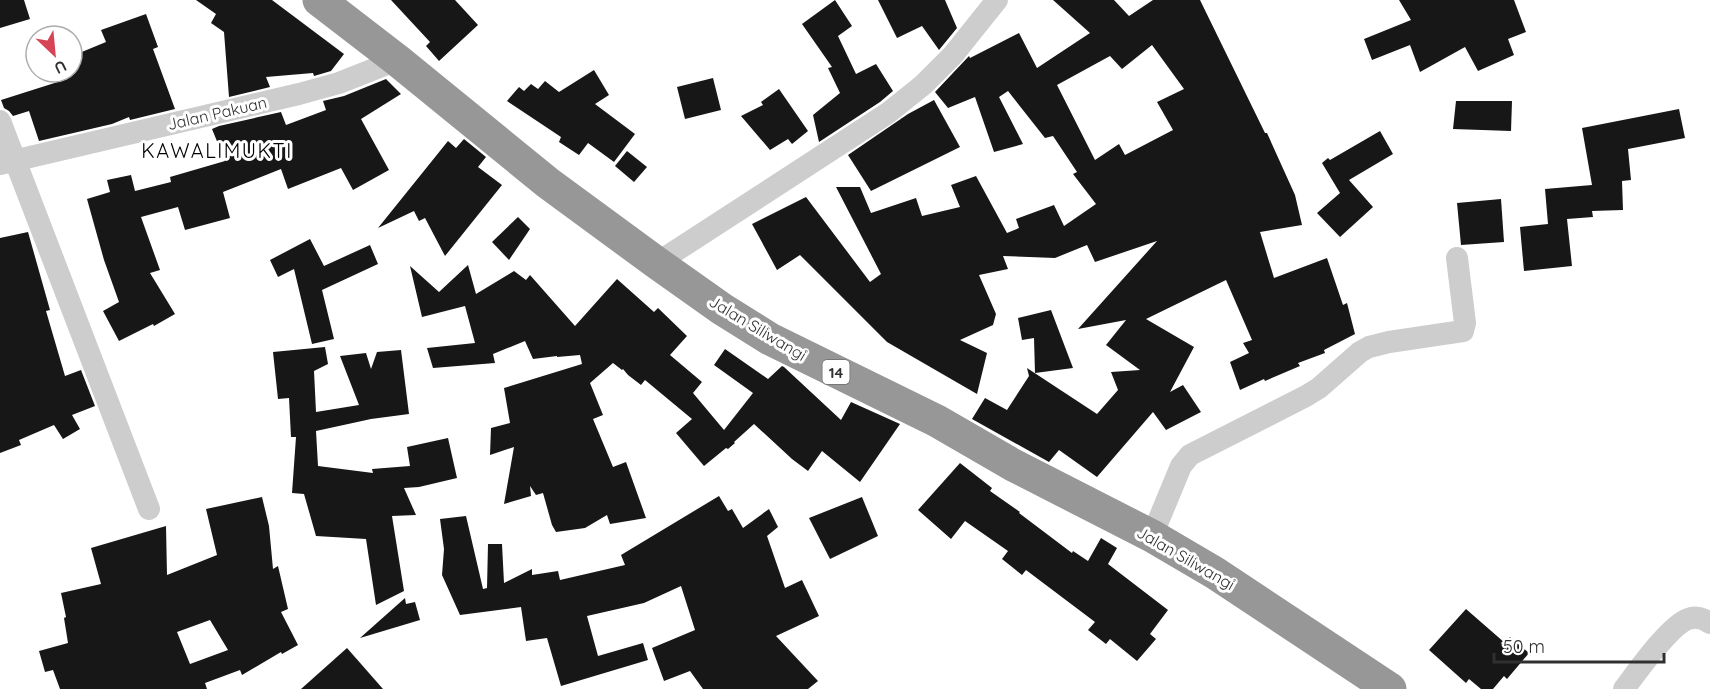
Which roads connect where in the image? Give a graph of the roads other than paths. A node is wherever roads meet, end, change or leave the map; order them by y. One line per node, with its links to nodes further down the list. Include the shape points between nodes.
1 (319, 0): 3 (highway, Jalan Siliwangi / 14)
2 (997, 0): 7 (street, via 953,55 888,113)
3 (397, 60): 5 (street, Jalan Pakuan, via 299,94); 7 (highway, Jalan Siliwangi / 14, via 540,177)
4 (0, 121): 5 (street)
5 (8, 162): 8 (street)
6 (1457, 258): 9 (street, via 1463,331 1369,347 1306,396 1190,455 1181,466)
7 (657, 263): 9 (highway, Jalan Siliwangi / 14, via 770,339 937,421 1012,465)
8 (149, 508)
9 (1152, 536): 11 (highway, Jalan Siliwangi / 14)
10 (1710, 623): 12 (street, via 1697,618 1680,623)
11 (1390, 689)
12 (1623, 689)

